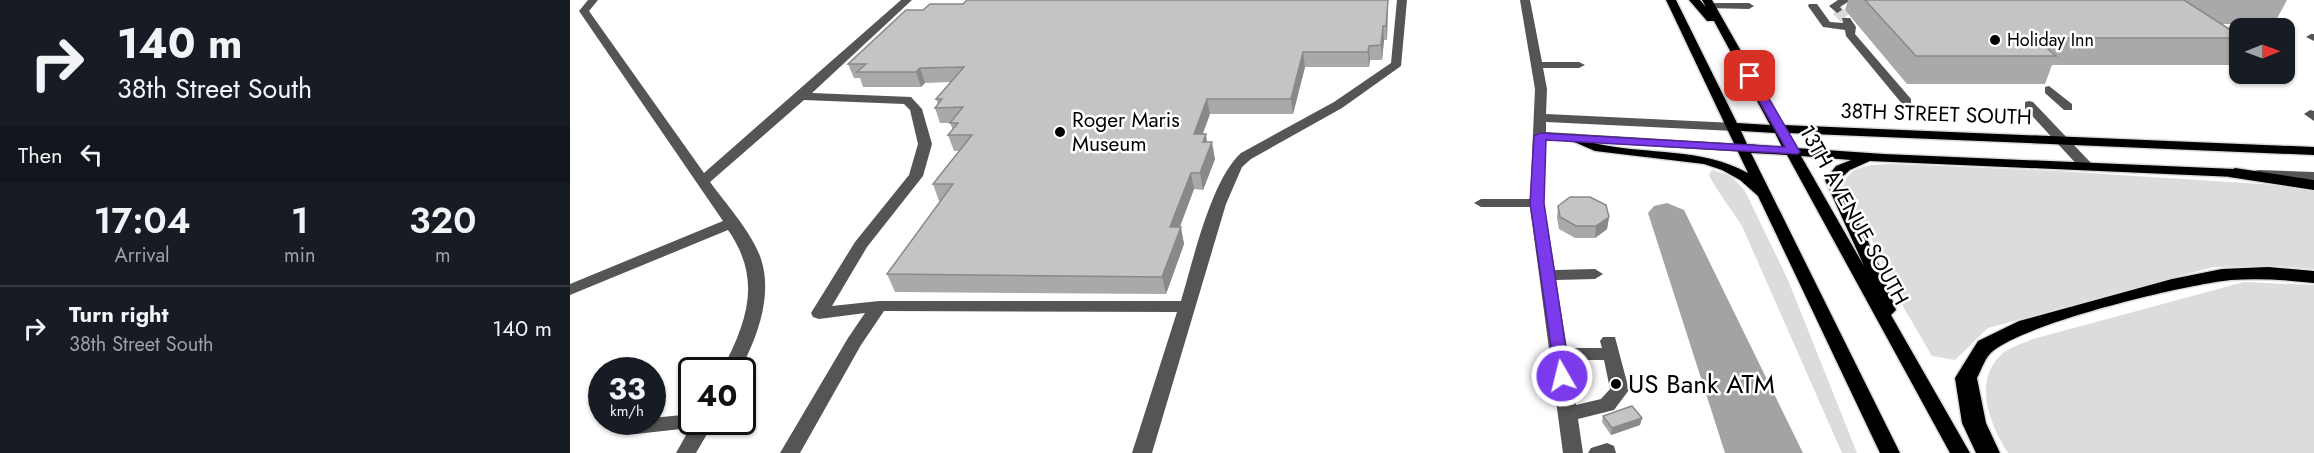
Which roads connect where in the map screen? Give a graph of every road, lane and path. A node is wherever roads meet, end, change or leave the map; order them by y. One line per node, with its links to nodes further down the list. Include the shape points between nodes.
1 (593, 0): 12 (street)
2 (908, 0): 18 (street)
3 (1402, 0): 46 (street, via 1397,64 1338,105 1236,165 1219,204)
4 (1525, 0): 15 (street)
5 (1671, 0): 23 (main road)
6 (1694, 0): 14 (main road)
7 (1846, 0): 11 (street, via 1834,6)
8 (1709, 3): 9 (street); 14 (main road, 13TH AVENUE SOUTH)
9 (1749, 6)
10 (1813, 6): 19 (street, via 1827,25 1848,23 1850,34)
11 (1838, 10)
12 (584, 11): 13 (street); 35 (street)
13 (570, 15)
14 (1728, 37): 24 (main road, 13TH AVENUE SOUTH)
15 (1537, 65): 16 (street); 22 (street)
16 (1579, 65)
17 (2049, 90): 21 (street)
18 (801, 96): 35 (street); 45 (street, via 891,97 907,100 916,109 925,144 916,176 860,245 819,313)
19 (1907, 102)
20 (2029, 105): 27 (street)
21 (2068, 107)
22 (1540, 118): 23 (street, 38TH STREET SOUTH); 25 (street)
23 (1734, 127): 24 (main road, 38TH STREET SOUTH); 28 (main road)
24 (1781, 130): 27 (main road, 38TH STREET SOUTH); 30 (main road, 13TH AVENUE SOUTH)
25 (1540, 136): 26 (street); 39 (street)
26 (1572, 138): 28 (street); 38 (main road, via 1596,148 1680,157 1725,167 1753,182)
27 (2063, 141): 29 (main road, 38TH STREET SOUTH); 32 (street)
28 (1744, 148): 30 (main road); 38 (main road)
29 (2314, 151)
30 (1794, 152): 31 (main road); 47 (main road, 13TH AVENUE SOUTH)
31 (1884, 158): 32 (main road); 47 (main road, via 1846,165 1832,180 1872,267)
32 (2086, 166): 33 (main road)
33 (2235, 173): 34 (street); 36 (highway)
34 (2314, 176)
35 (702, 182): 40 (street)
36 (2314, 185)
37 (1481, 202): 39 (street)
38 (1770, 202): 56 (main road)
39 (1537, 203): 42 (street)
40 (731, 223): 44 (street); 49 (street, via 754,261 758,281)
41 (1595, 274): 42 (street)
42 (1547, 275): 48 (street)
43 (2314, 277): 58 (highway, via 2269,272 2222,275 2021,328 1985,346 1966,378 1974,423)
44 (570, 290)
45 (879, 306): 46 (street); 53 (street)
46 (1187, 307): 54 (street)
47 (1902, 350): 57 (main road, 13TH AVENUE SOUTH)
48 (1559, 354): 50 (street); 50 (street, via 1610,347 1620,390 1607,405)
49 (738, 357)
50 (1567, 414): 55 (street)
51 (696, 435): 52 (street)
52 (686, 453)
53 (790, 453)
54 (1142, 453)
55 (1573, 453)
56 (1890, 453)
57 (1960, 453)
58 (1989, 453)

